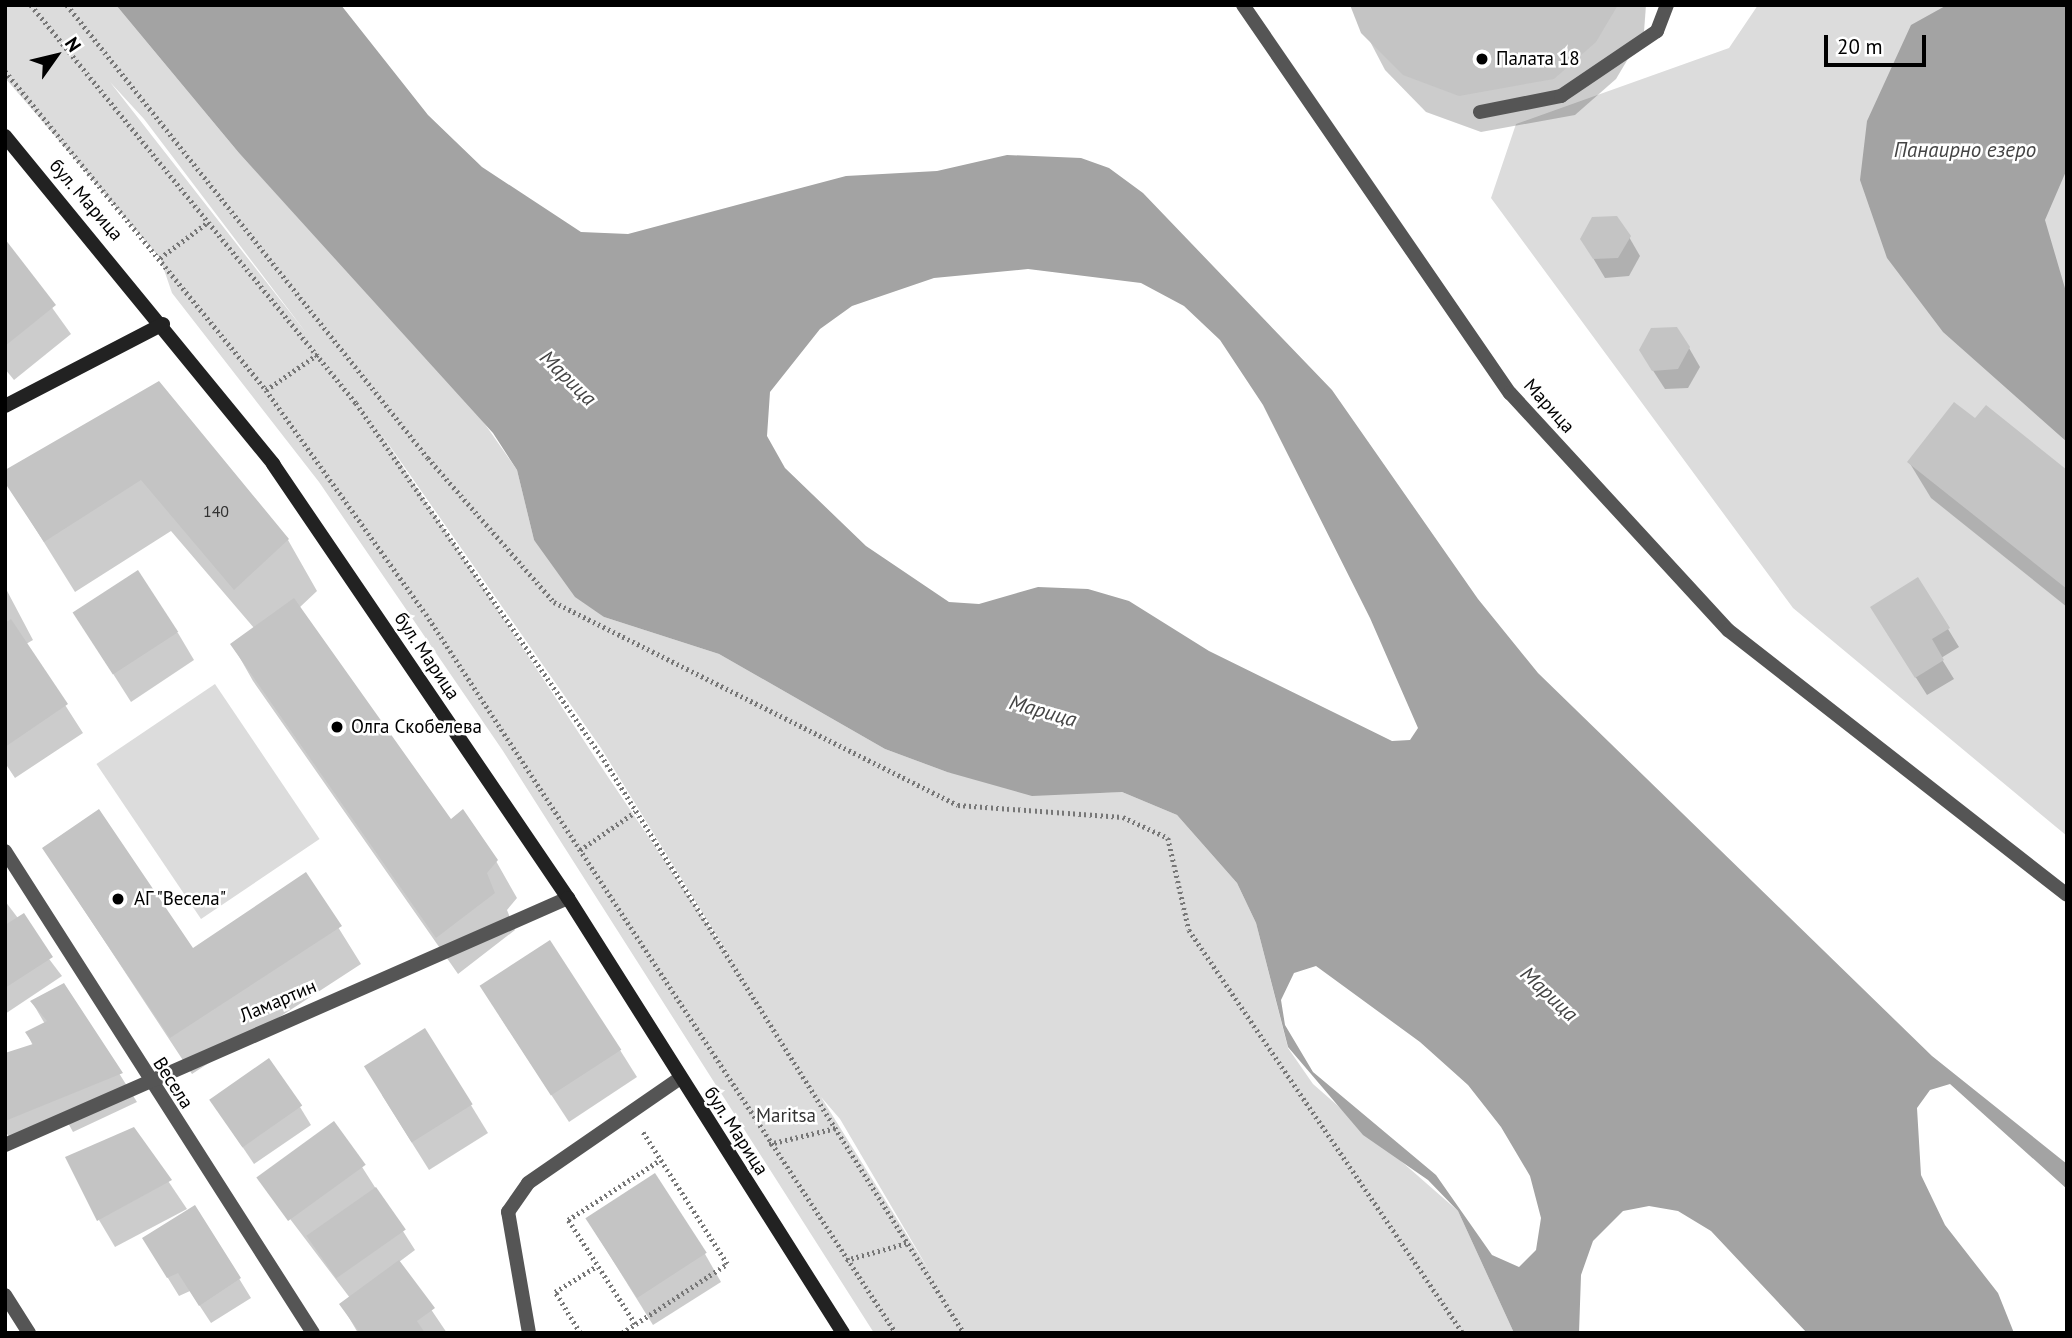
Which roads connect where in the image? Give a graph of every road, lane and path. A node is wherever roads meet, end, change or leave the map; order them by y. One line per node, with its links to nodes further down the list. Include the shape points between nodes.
1 (31, 5): 8 (path)
2 (67, 5): 39 (path, via 428,458 554,602 958,805 1123,817 1168,838 1189,930)
3 (1243, 5): 17 (street, Марица, via 1510,393 1728,630)
4 (1667, 5): 6 (street, via 1657,31 1561,96)
5 (5, 71): 9 (path)
6 (1480, 112)
7 (5, 136): 10 (street, бул. Марица)
8 (208, 222): 9 (path); 11 (path)
9 (160, 258): 12 (path)
10 (163, 324): 13 (street); 18 (street, бул. Марица, via 273,464)
11 (318, 354): 12 (path); 14 (path)
12 (266, 390): 15 (path, via 426,614)
13 (5, 406)
14 (635, 812): 15 (path); 22 (path)
15 (580, 850): 23 (path)
16 (5, 851): 20 (street, Весела)
17 (2067, 895)
18 (568, 898): 19 (street, бул. Марица); 20 (street, Ламартин)
19 (680, 1078): 21 (street); 36 (street, бул. Марица)
20 (146, 1079): 24 (street, Ламартин); 32 (street, Весела)
21 (630, 1112): 25 (path); 33 (street, via 528,1183 508,1212)
22 (836, 1128): 23 (path); 26 (path)
23 (769, 1144): 27 (path)
24 (5, 1145)
25 (660, 1160): 28 (path, via 568,1220); 30 (path, via 727,1264)
26 (908, 1243): 27 (path); 38 (path)
27 (846, 1260): 37 (path)
28 (597, 1266): 30 (path); 34 (path, via 555,1293)
29 (5, 1295): 31 (street)
30 (635, 1325): 35 (path)
31 (29, 1333)
32 (313, 1333)
33 (529, 1333)
34 (580, 1333)
35 (622, 1333)
36 (843, 1333)
37 (896, 1333)
38 (964, 1333)
39 (1463, 1333)

